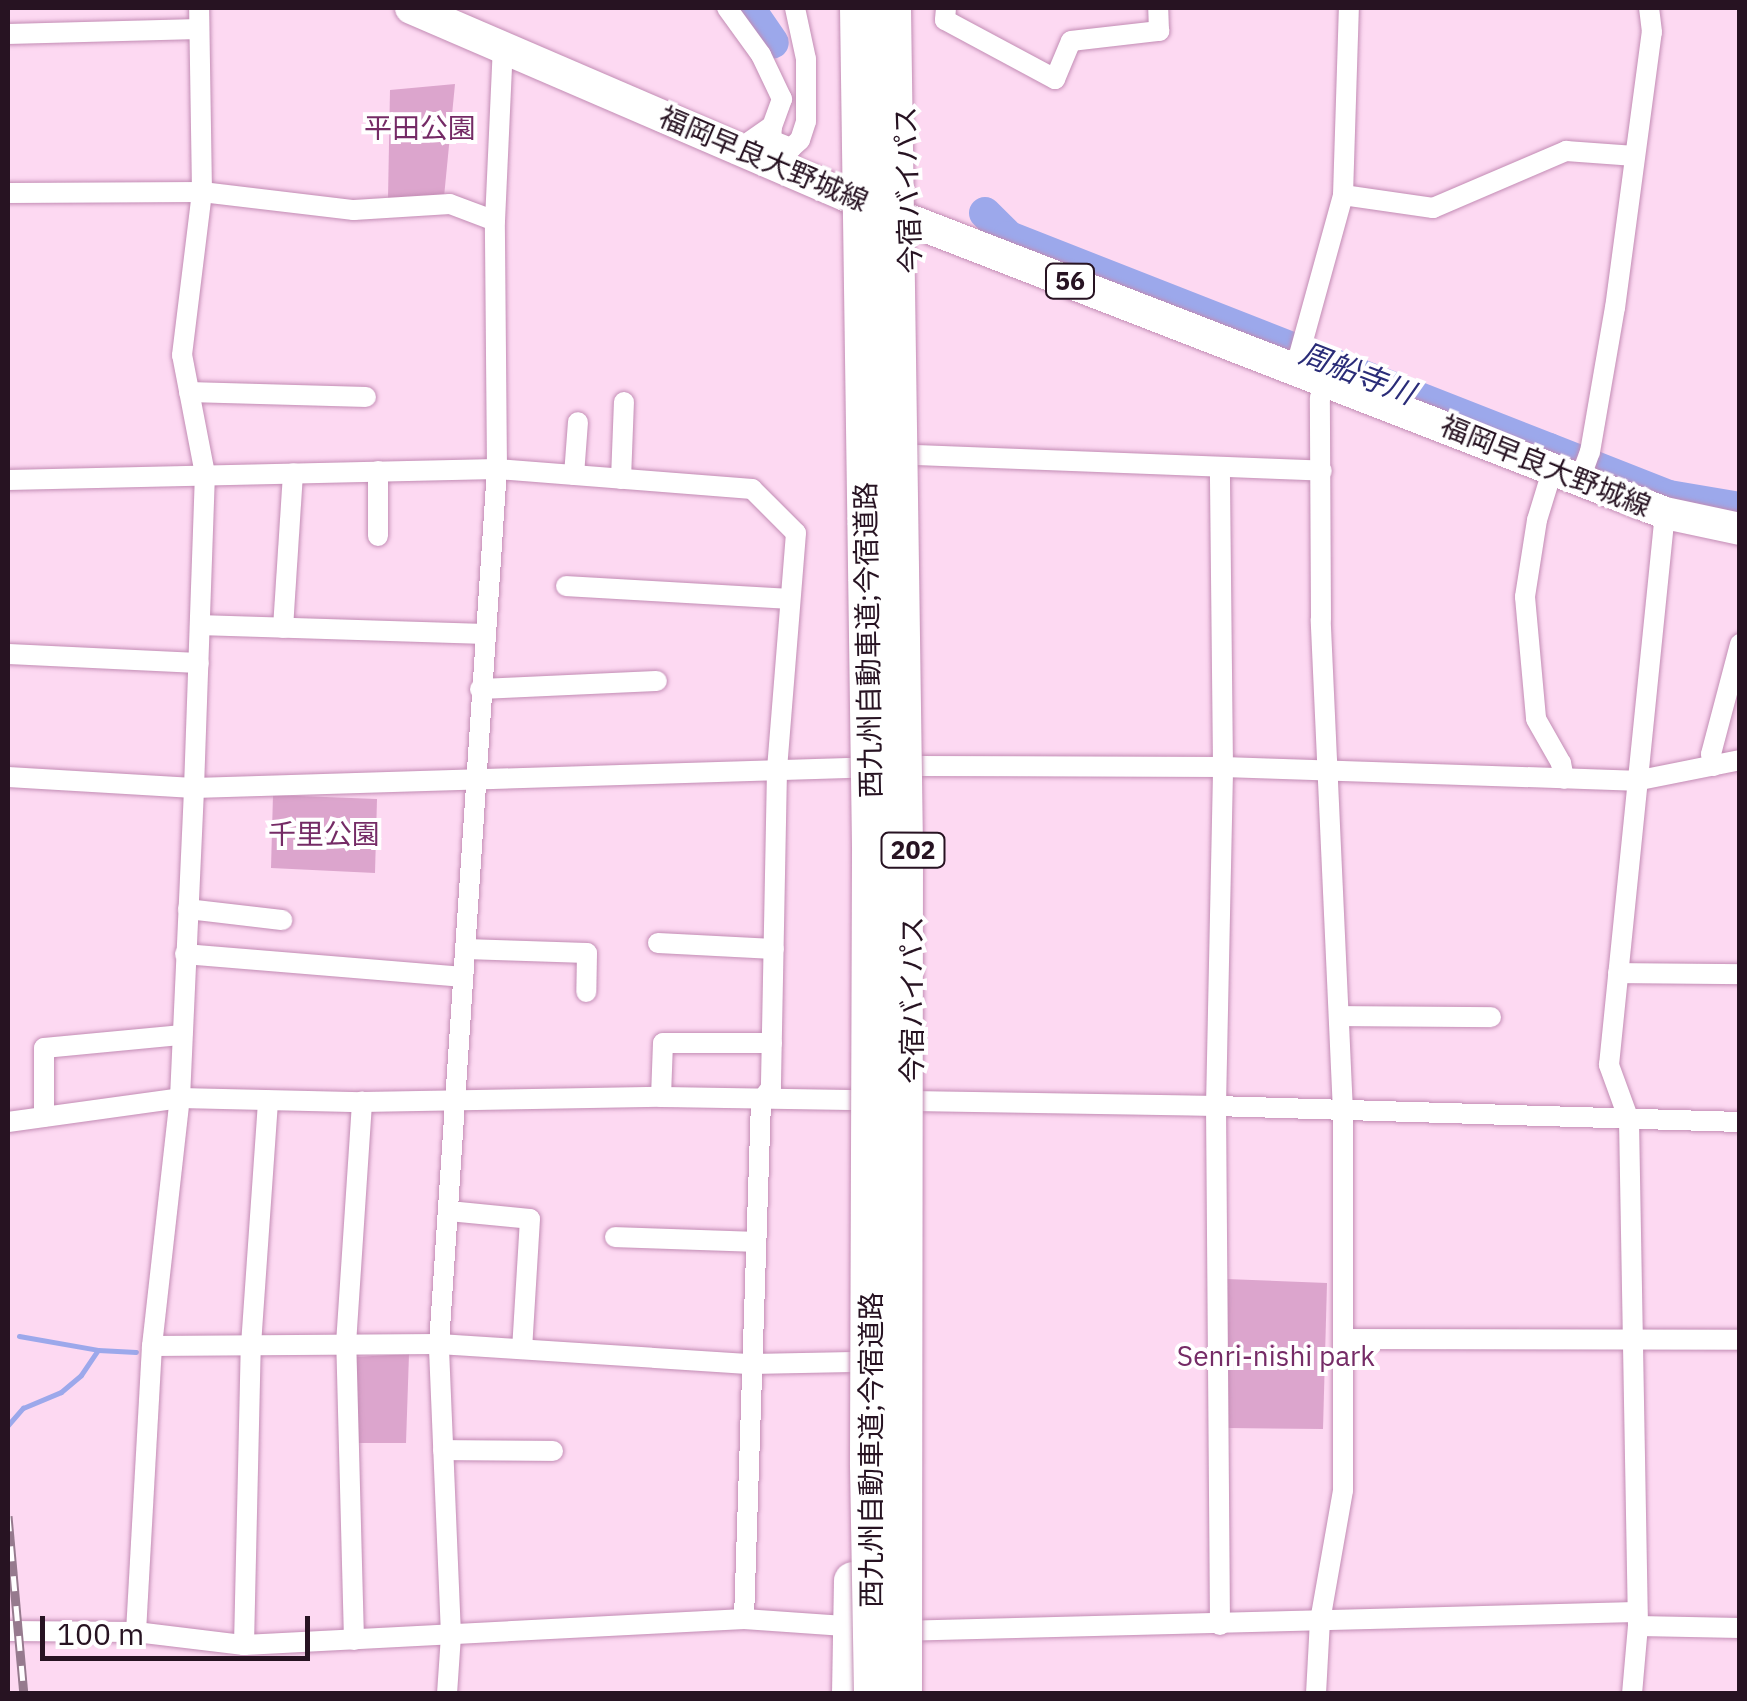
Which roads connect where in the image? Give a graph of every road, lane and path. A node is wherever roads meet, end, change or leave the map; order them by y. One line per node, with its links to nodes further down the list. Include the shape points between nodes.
1 (411, 8): 14 (main road, 福岡早良大野城線 / 56)
2 (727, 8): 15 (street, via 782,99)
3 (796, 8): 15 (street, via 806,59 806,121 792,148 772,140)
4 (840, 8): 21 (highway, 今宿バイパス / 202)
5 (859, 8): 123 (highway, 西九州自動車道;今宿道路, bridge)
6 (892, 8): 124 (highway, 西九州自動車道;今宿道路, bridge, via 904,851)
7 (900, 8): 22 (highway, 今宿バイパス / 202)
8 (946, 8): 9 (street, via 945,20 1055,80 1071,41 1160,30)
9 (1158, 8)
10 (1349, 8): 20 (street)
11 (1650, 8): 17 (street)
12 (199, 18): 13 (street); 18 (street)
13 (8, 34)
14 (503, 44): 16 (main road, 福岡早良大野城線 / 56); 23 (street)
15 (772, 126): 16 (street)
16 (736, 151): 21 (main road, 福岡早良大野城線 / 56)
17 (1636, 156): 20 (street, via 1566,151 1433,208); 30 (street)
18 (202, 192): 19 (street); 23 (street, via 354,210 450,204); 25 (street, via 182,356)
19 (8, 193)
20 (1342, 194): 24 (street)
21 (848, 196): 22 (main road, 福岡早良大野城線 / 56); 56 (highway, 今宿バイパス / 202)
22 (910, 218): 24 (main road, 福岡早良大野城線 / 56); 29 (highway, 今宿バイパス / 202)
23 (494, 220): 32 (street)
24 (1309, 361): 30 (main road, 福岡早良大野城線 / 56); 34 (street, via 1320,398)
25 (189, 392): 26 (street); 36 (street)
26 (366, 397)
27 (624, 402): 38 (street)
28 (578, 422): 37 (street)
29 (913, 455): 31 (street); 54 (highway, 今宿バイパス / 202)
30 (1575, 466): 40 (main road, 福岡早良大野城線 / 56); 61 (street, via 1537,520 1524,598 1536,719)
31 (1220, 468): 34 (street); 57 (street)
32 (497, 469): 33 (street); 37 (street); 47 (street)
33 (378, 471): 35 (street); 42 (street)
34 (1322, 471): 59 (street)
35 (293, 473): 36 (street); 46 (street)
36 (205, 474): 39 (street); 45 (street)
37 (574, 475): 38 (street)
38 (621, 479): 44 (street, via 752,489 796,533)
39 (8, 480)
40 (1665, 513): 41 (main road, 福岡早良大野城線 / 56); 62 (street)
41 (1740, 528)
42 (378, 536)
43 (566, 586): 44 (street)
44 (790, 599): 58 (street)
45 (200, 625): 46 (street); 50 (street)
46 (283, 628): 47 (street)
47 (484, 634): 52 (street)
48 (1740, 644): 55 (street, via 1710,754)
49 (8, 654): 50 (street)
50 (199, 663): 64 (street)
51 (657, 681): 52 (street)
52 (480, 689): 63 (street)
53 (1740, 760): 55 (street)
54 (913, 766): 56 (street); 57 (street); 86 (highway, 今宿バイパス / 202)
55 (1713, 766): 62 (street)
56 (857, 767): 58 (street); 85 (highway, 今宿バイパス / 202)
57 (1223, 768): 59 (street); 87 (street)
58 (777, 770): 63 (street); 69 (street)
59 (1328, 770): 61 (street); 75 (street)
60 (8, 777): 64 (street)
61 (1564, 779): 62 (street)
62 (1635, 781): 71 (street)
63 (473, 783): 64 (street); 68 (street)
64 (194, 788): 65 (street)
65 (188, 908): 66 (street); 70 (street)
66 (282, 920)
67 (658, 942): 69 (street)
68 (464, 948): 73 (street); 74 (street, via 587,953)
69 (774, 949): 78 (street)
70 (185, 954): 73 (street); 77 (street)
71 (1618, 973): 72 (street); 90 (street, via 1609,1064)
72 (1740, 974)
73 (463, 977): 82 (street)
74 (586, 992)
75 (1339, 1016): 76 (street); 88 (street)
76 (1491, 1017)
77 (182, 1035): 80 (street); 89 (street, via 44,1048)
78 (772, 1043): 79 (street, via 663,1042); 84 (street, via 770,1088)
79 (661, 1097): 82 (street); 84 (street)
80 (180, 1098): 81 (street); 89 (street); 102 (street)
81 (268, 1100): 83 (street); 101 (street)
82 (457, 1100): 83 (street); 93 (street)
83 (362, 1102): 99 (street)
84 (761, 1102): 85 (street); 95 (street)
85 (852, 1102): 86 (street); 105 (highway, 今宿バイパス / 202)
86 (912, 1102): 87 (street); 103 (highway, 今宿バイパス / 202)
87 (1216, 1106): 88 (street); 112 (street)
88 (1343, 1112): 90 (street); 96 (street)
89 (44, 1117): 91 (street)
90 (1630, 1120): 92 (street); 97 (street)
91 (8, 1122)
92 (1740, 1122)
93 (449, 1211): 100 (street); 104 (street, via 530,1219)
94 (615, 1237): 95 (street)
95 (756, 1242): 106 (street)
96 (1343, 1339): 97 (street); 111 (street, via 1343,1490)
97 (1632, 1340): 98 (street); 110 (street)
98 (1740, 1340)
99 (346, 1344): 100 (street); 101 (street); 119 (street)
100 (439, 1344): 104 (street); 107 (street)
101 (252, 1345): 102 (street); 120 (street)
102 (152, 1346): 116 (street)
103 (912, 1346): 105 (street); 117 (highway, 今宿バイパス / 202)
104 (522, 1349): 106 (street)
105 (852, 1362): 106 (street); 113 (highway, 今宿バイパス / 202)
106 (752, 1364): 109 (street)
107 (443, 1450): 108 (street); 118 (street)
108 (552, 1450)
109 (744, 1619): 113 (street); 118 (street)
110 (1637, 1619): 111 (street); 114 (street); 127 (street)
111 (1320, 1621): 112 (street); 126 (street)
112 (1220, 1624): 117 (street)
113 (853, 1627): 117 (street); 122 (highway, 今宿バイパス / 202)
114 (1740, 1628)
115 (8, 1630): 116 (street)
116 (136, 1632): 120 (street)
117 (916, 1632): 125 (highway, 今宿バイパス / 202)
118 (451, 1635): 119 (street); 121 (street)
119 (354, 1640): 120 (street)
120 (244, 1646)
121 (448, 1694)
122 (852, 1694)
123 (873, 1694)
124 (904, 1694)
125 (918, 1694)
126 (1316, 1694)
127 (1632, 1694)

